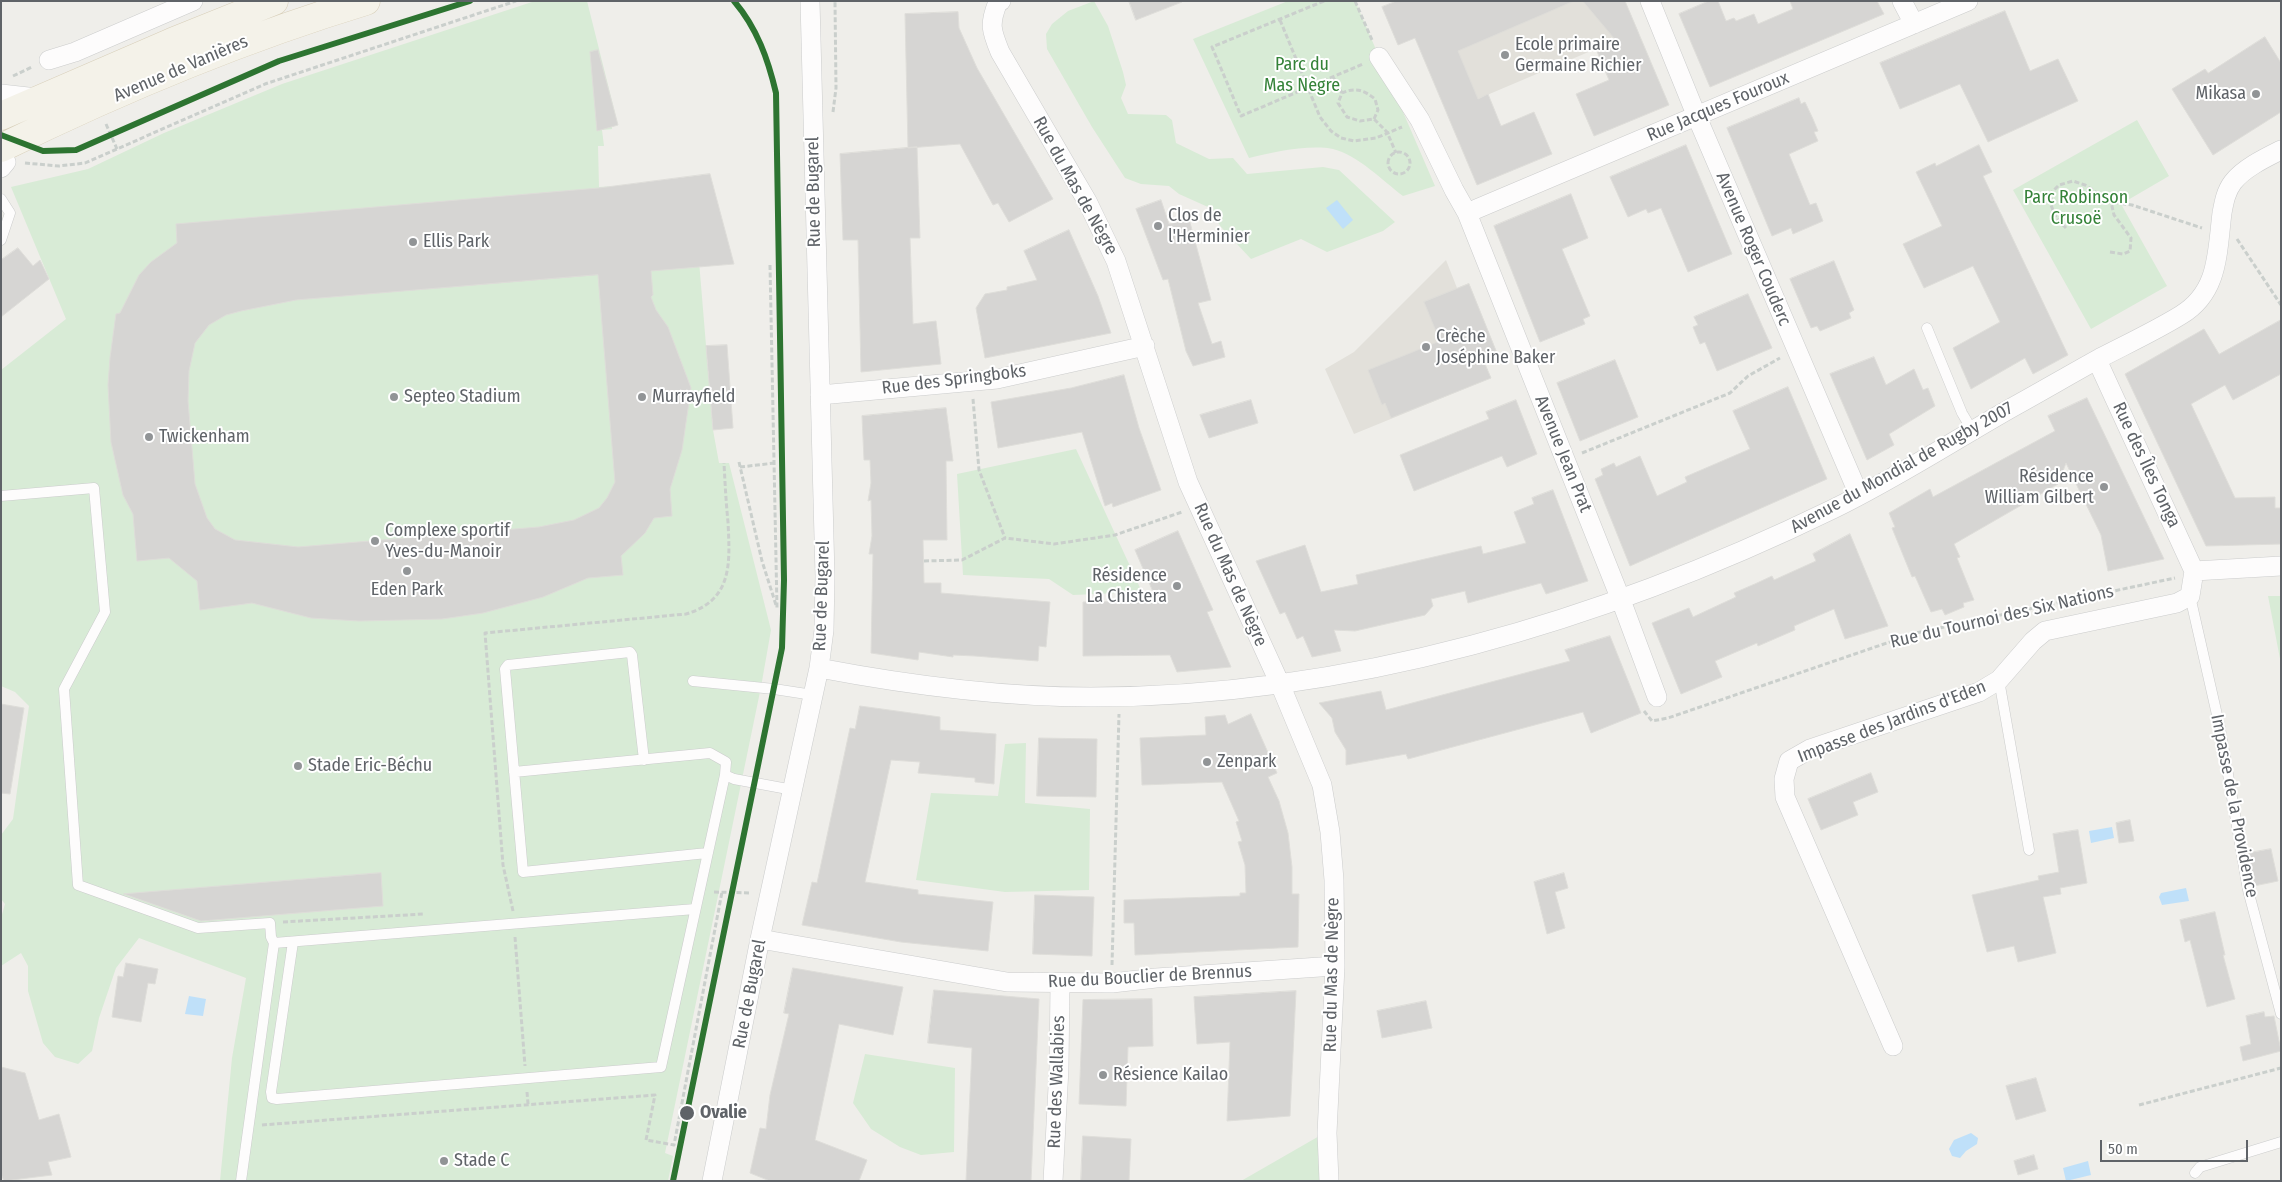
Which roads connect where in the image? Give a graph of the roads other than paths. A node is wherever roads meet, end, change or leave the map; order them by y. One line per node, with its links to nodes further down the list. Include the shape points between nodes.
1 (274, 1): 13 (main road, Avenue de Vanières)
2 (366, 1): 17 (main road, Avenue de Vanières, via 240,43 158,77)
3 (810, 1): 24 (street, Rue de Bugarel)
4 (1650, 1): 15 (street, Avenue Roger Couderc)
5 (1902, 1): 9 (street)
6 (1968, 1): 9 (street, Rue Jacques Fouroux)
7 (187, 2): 11 (street, via 75,52)
8 (998, 2): 22 (street, Rue du Mas de Nègre, via 991,25 1000,52 1087,202 1116,262)
9 (1914, 24): 15 (street, Rue Jacques Fouroux)
10 (1379, 57): 19 (street, Avenue Jean Prat, via 1420,120)
11 (49, 60)
12 (5, 86): 13 (street)
13 (40, 99): 14 (main road, Avenue de Vanières)
14 (1, 116)
15 (1696, 117): 19 (street, Rue Jacques Fouroux); 26 (street, Avenue Roger Couderc)
16 (2281, 150): 23 (street, Avenue du Mondial de Rugby 2007, via 2231,183 2224,199 2214,272 2201,300 2179,316)
17 (3, 158)
18 (1, 199): 20 (lane, via 10,213)
19 (1467, 213): 31 (street, Avenue Jean Prat)
20 (1, 240)
21 (1926, 328): 25 (lane)
22 (1145, 346): 24 (street, Rue des Springboks, via 997,379); 35 (street, Rue du Mas de Nègre, via 1185,474)
23 (2097, 360): 25 (street, Avenue du Mondial de Rugby 2007); 29 (street, Rue des Îles Tonga)
24 (820, 395): 32 (street, Rue de Bugarel, via 826,601)
25 (1972, 430): 26 (street, Avenue du Mondial de Rugby 2007)
26 (1859, 495): 31 (street, Avenue du Mondial de Rugby 2007, via 1752,548)
27 (1, 496): 47 (lane, via 94,488 105,612 64,689 78,885 198,928 270,923)
28 (2281, 566): 29 (street)
29 (2194, 571): 30 (street)
30 (2190, 596): 33 (street, Impasse des Jardins d'Eden, via 2177,604 2046,631 2033,640); 50 (lane, Impasse de la Providence, via 2220,728 2248,890)
31 (1621, 600): 35 (street, Avenue du Mondial de Rugby 2007, via 1430,656); 37 (street, Avenue Jean Prat)
32 (819, 668): 35 (street, Avenue du Mondial de Rugby 2007, via 956,688 1064,696 1164,695); 36 (street, Rue de Bugarel)
33 (1999, 680): 42 (lane); 53 (street, Impasse des Jardins d'Eden, via 1979,692 1810,749 1789,761 1784,779 1785,797)
34 (693, 681): 36 (lane, via 774,688)
35 (1280, 684): 48 (street, Rue du Mas de Nègre, via 1322,785 1334,880)
36 (812, 695): 41 (street, Rue de Bugarel)
37 (1657, 696)
38 (644, 760): 39 (lane); 39 (lane, via 630,652 508,665 505,669); 40 (lane, via 710,753 726,762)
39 (514, 772): 43 (lane, via 523,872)
40 (725, 775): 41 (lane); 43 (lane)
41 (793, 790): 45 (street, Rue de Bugarel)
42 (2028, 850)
43 (707, 852): 44 (lane)
44 (695, 909): 46 (lane); 54 (lane, via 661,1067 279,1099 272,1098)
45 (760, 939): 49 (street, Rue du Bouclier de Brennus, via 1007,982); 59 (street, Rue de Bugarel)
46 (293, 942): 47 (lane); 51 (lane)
47 (274, 943): 52 (lane)
48 (1334, 966): 49 (street, Rue du Bouclier de Brennus); 61 (street, Rue du Mas de Nègre, via 1327,1133)
49 (1060, 984): 60 (street, Rue des Wallabies)
50 (2281, 1014)
51 (282, 1017): 52 (lane); 54 (lane)
52 (264, 1018): 55 (lane)
53 (1893, 1046)
54 (271, 1092): 55 (lane)
55 (254, 1093): 58 (lane)
56 (2281, 1142): 57 (lane, via 2200,1167)
57 (2195, 1172)
58 (241, 1181)
59 (712, 1181)
60 (1053, 1181)
61 (1330, 1181)

